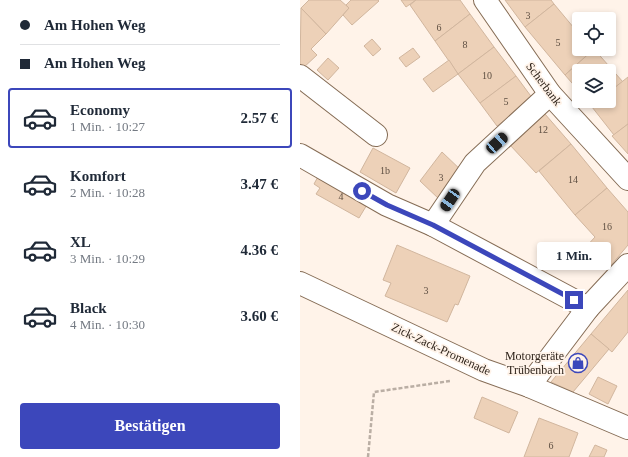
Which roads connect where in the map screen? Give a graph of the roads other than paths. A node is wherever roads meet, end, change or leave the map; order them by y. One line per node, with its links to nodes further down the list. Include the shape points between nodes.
1 (485, 0): 3 (street, Scherbank)
2 (300, 76): 4 (street)
3 (550, 94): 6 (street, Scherbank); 7 (street, via 475,163)
4 (376, 135)
5 (300, 155): 7 (street, via 387,205)
6 (628, 179)
7 (433, 225): 10 (street)
8 (628, 265): 10 (street)
9 (300, 283): 11 (street, Zick-Zack-Promenade, via 484,370)
10 (588, 308): 11 (street)
11 (529, 386): 12 (street, Zick-Zack-Promenade)
12 (628, 428)

